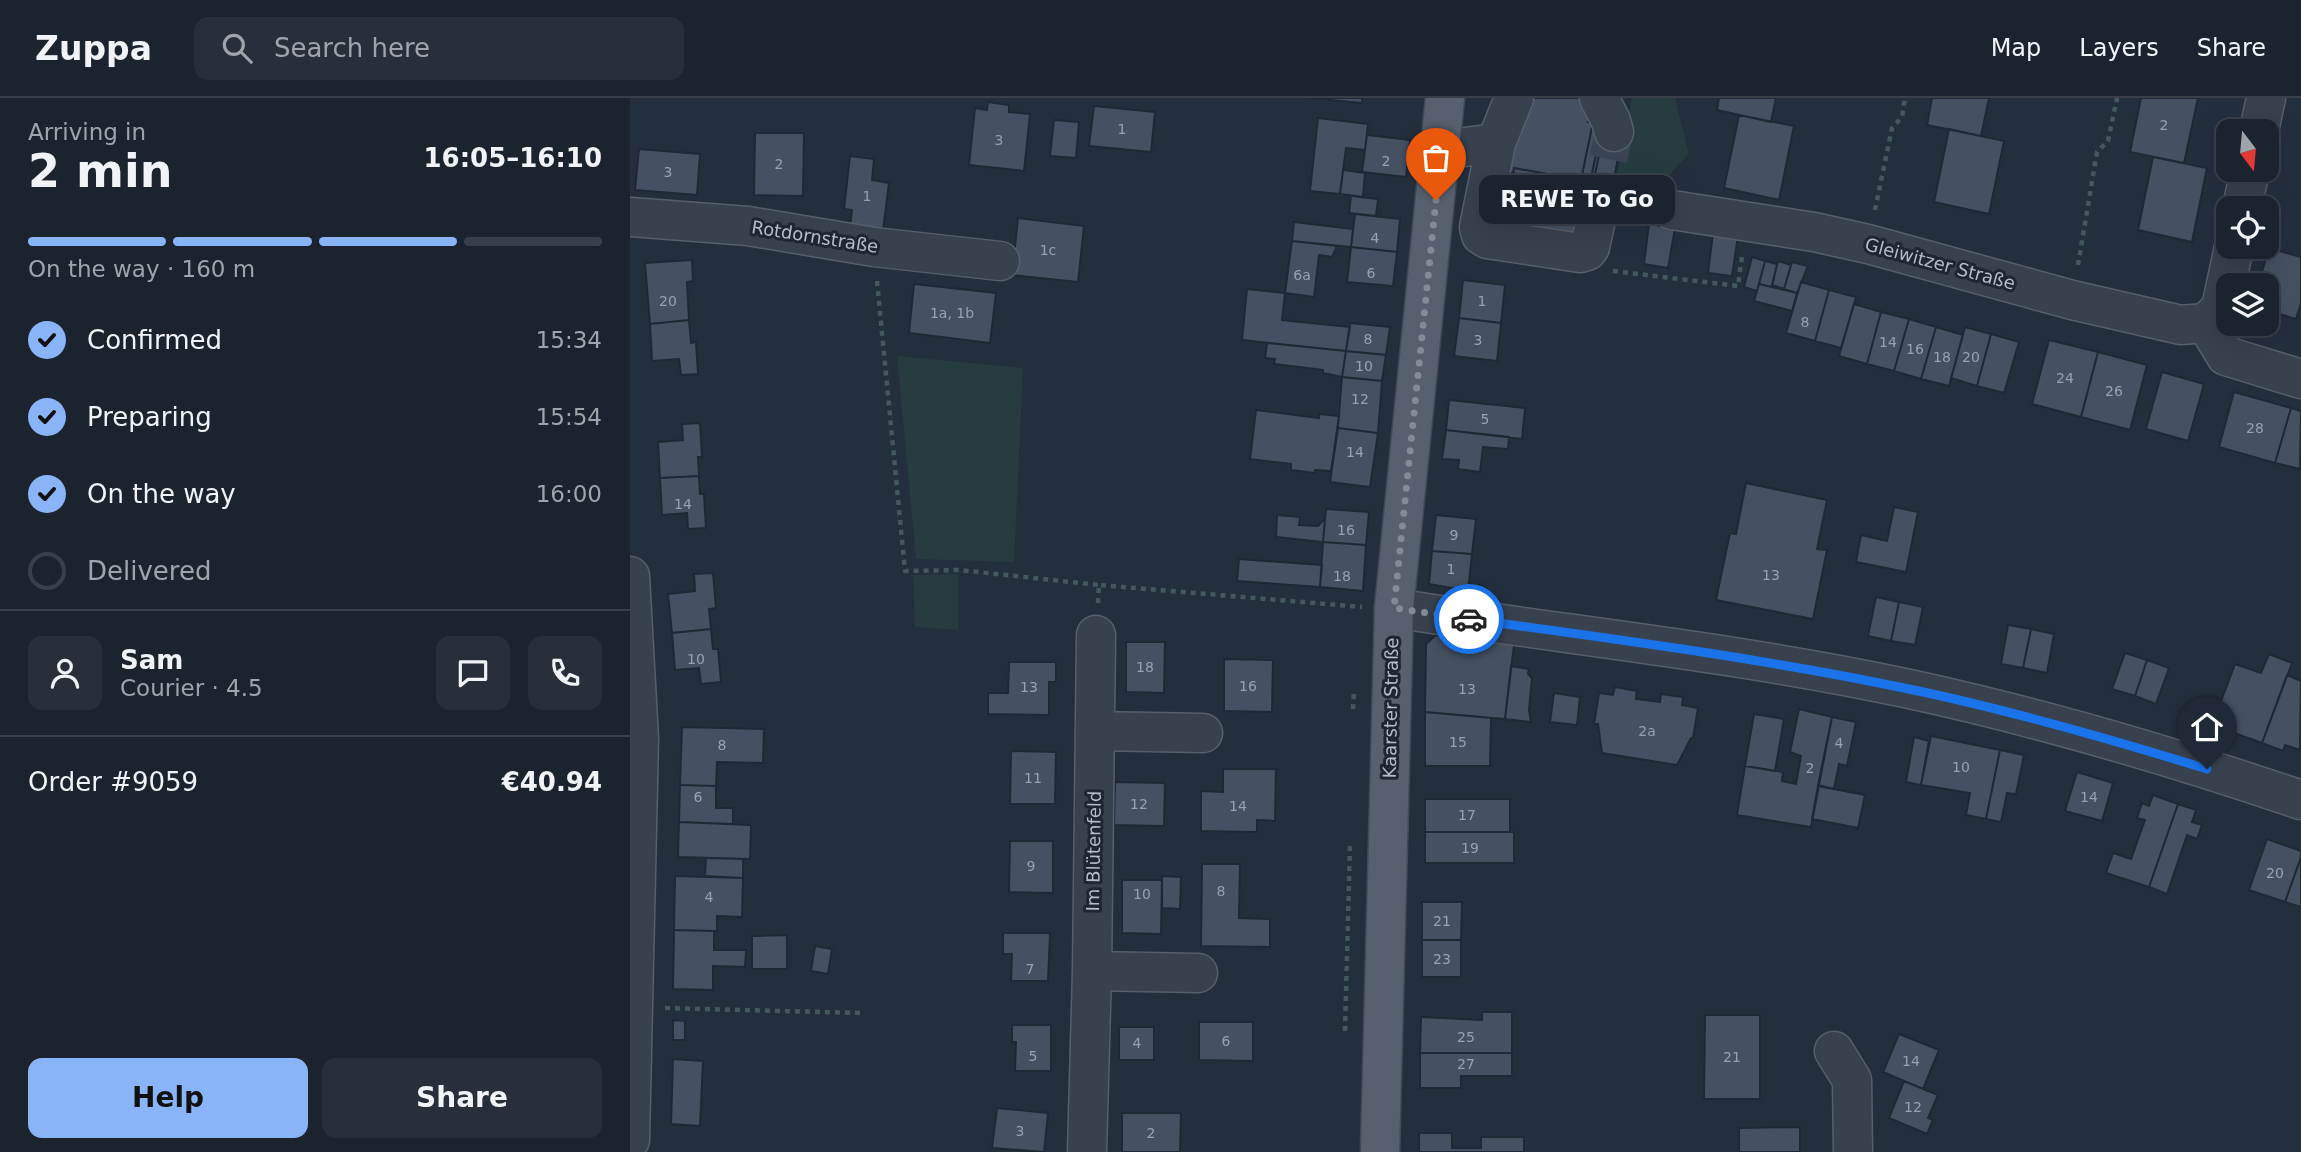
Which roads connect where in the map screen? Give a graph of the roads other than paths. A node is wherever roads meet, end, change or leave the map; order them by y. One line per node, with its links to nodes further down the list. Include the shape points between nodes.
1 (1445, 98): 8 (main road, Kaarster Straße)
2 (1514, 98): 7 (street)
3 (1599, 98): 6 (street)
4 (2266, 98): 5 (street)
5 (2262, 119)
6 (1614, 132)
7 (1496, 143): 8 (street); 10 (street, via 1481,235 1580,253 1590,247)
8 (1441, 150): 17 (main road, Kaarster Straße)
9 (1672, 210): 14 (street, Gleiwitzer Straße, via 1814,232 2072,300 2181,325)
10 (1597, 215)
11 (630, 217): 13 (street, Rotdornstraße, via 748,226)
12 (2231, 259): 14 (street, via 2221,308)
13 (1000, 261)
14 (2206, 323): 15 (street, via 2226,356)
15 (2301, 379)
16 (630, 576): 25 (street, via 639,739)
17 (1394, 608): 21 (street, via 1737,657 1904,688 2075,728); 27 (main road, Kaarster Straße)
18 (1096, 635): 19 (street, Im Blütenfeld)
19 (1095, 731): 20 (street); 22 (street, Im Blütenfeld)
20 (1203, 733)
21 (2301, 800)
22 (1092, 971): 23 (street); 26 (street, Im Blütenfeld)
23 (1198, 973)
24 (1834, 1051): 28 (street, via 1852,1080)
25 (630, 1140)
26 (1087, 1152)
27 (1380, 1152)
28 (1853, 1152)

